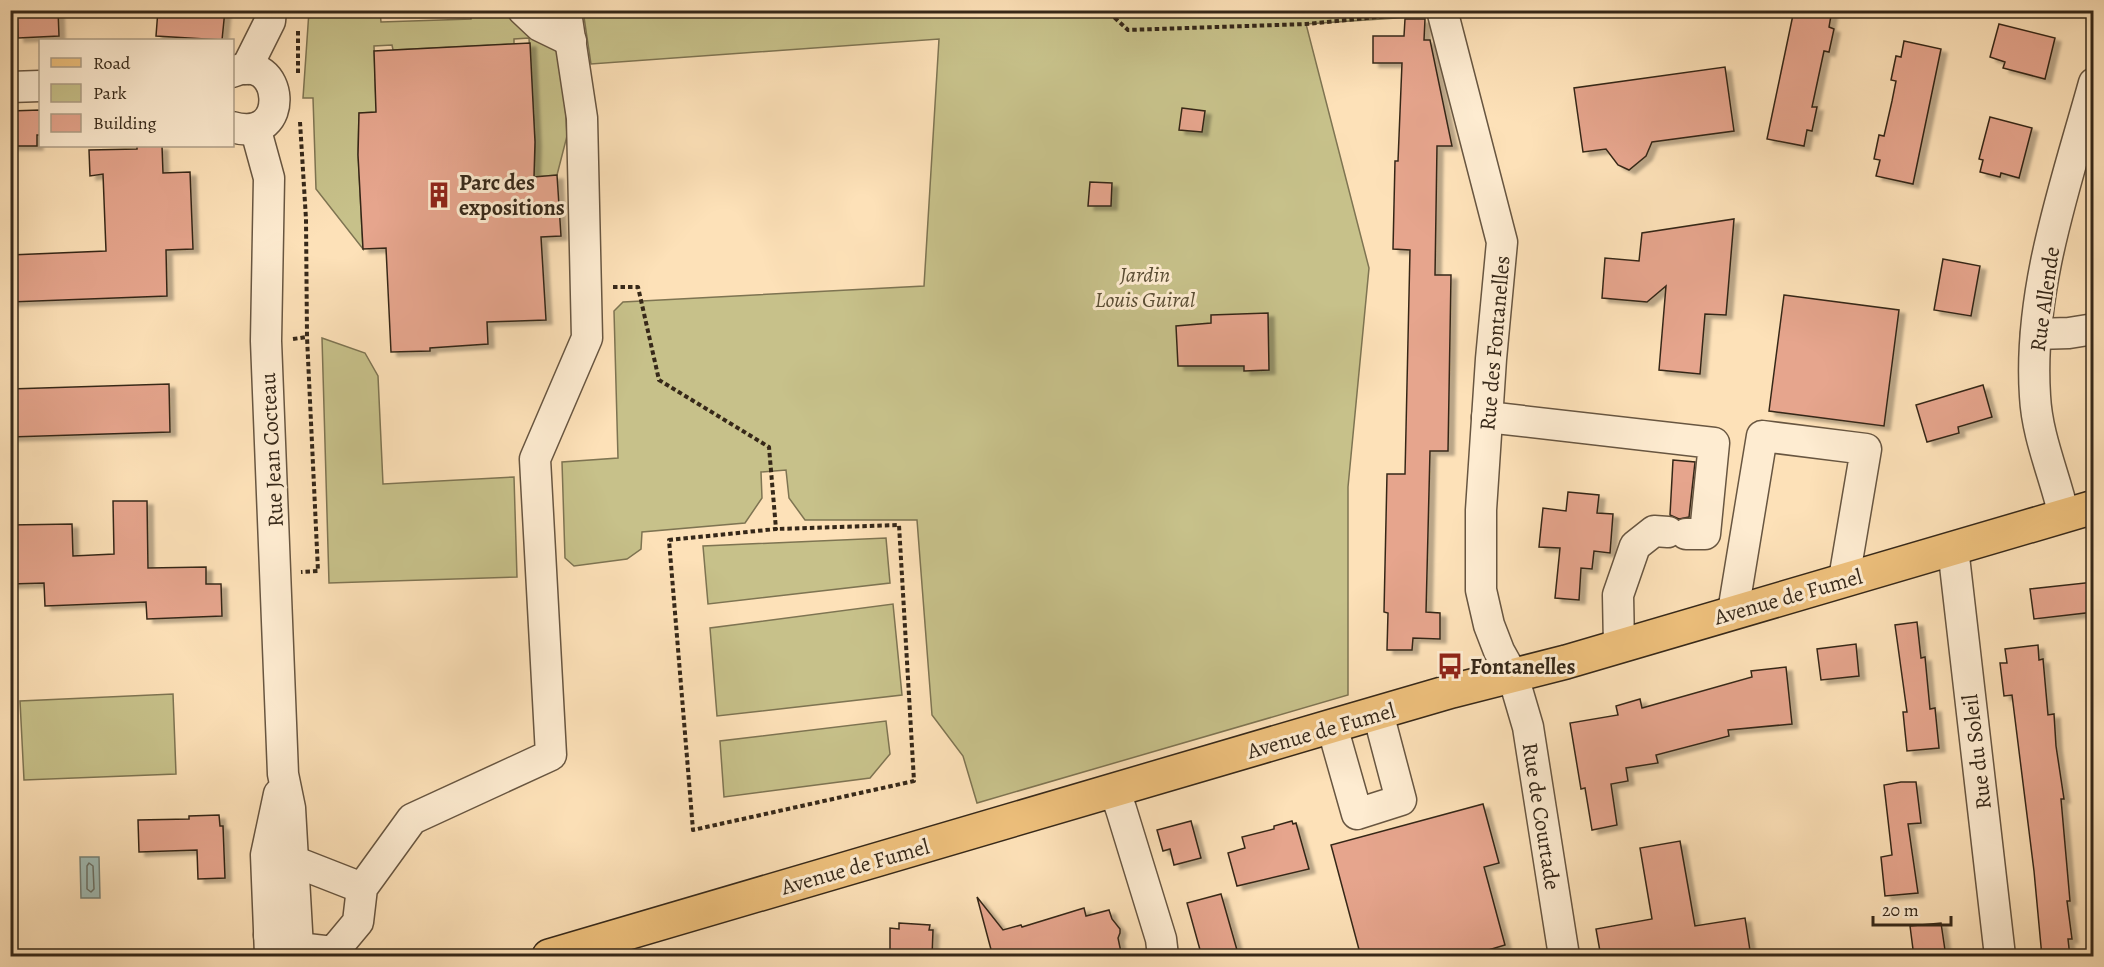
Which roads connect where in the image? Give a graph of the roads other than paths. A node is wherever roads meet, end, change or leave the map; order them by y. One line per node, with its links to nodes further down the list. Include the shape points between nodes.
1 (271, 10): 4 (street, via 270,21)
2 (523, 10): 24 (street, via 540,26 569,30 582,118 587,338 535,459 551,755 412,819)
3 (1443, 15): 11 (street, Rue des Fontanelles, via 1502,242)
4 (239, 70): 8 (street, via 255,70 264,75 275,91 269,119)
5 (2094, 83): 10 (street, Rue Allende, via 2050,244)
6 (39, 86): 7 (street)
7 (10, 87)
8 (242, 128): 20 (street, Rue Jean Cocteau, via 258,138 269,178 266,342)
9 (2094, 330): 10 (street)
10 (2036, 334): 12 (street, Rue Allende, via 2035,397 2039,425)
11 (1487, 417): 16 (street, via 1714,443 1705,534 1654,531 1635,546 1618,595); 17 (street, Rue des Fontanelles, via 1481,590 1489,625)
12 (2079, 511): 13 (main road, Avenue de Fumel)
13 (1953, 548): 14 (main road, Avenue de Fumel); 29 (street, Rue du Soleil)
14 (1844, 579): 15 (main road, Avenue de Fumel); 15 (street, via 1866,449 1762,436)
15 (1733, 612): 16 (main road, Avenue de Fumel)
16 (1619, 646): 17 (main road, Avenue de Fumel)
17 (1513, 676): 18 (main road, Avenue de Fumel); 28 (street, Rue de Courtade, via 1528,727)
18 (1378, 713): 19 (main road, Avenue de Fumel); 19 (street, via 1401,800 1357,814)
19 (1332, 726): 21 (main road, Avenue de Fumel)
20 (283, 774): 22 (street, Rue Jean Cocteau, via 290,807); 23 (street, Rue Jean Cocteau, via 266,855)
21 (1114, 790): 26 (main road, Avenue de Fumel); 27 (street, via 1161,939)
22 (293, 861): 23 (street, via 278,862); 24 (street); 25 (street, Rue Jean Cocteau)
23 (267, 887): 25 (street, Rue Jean Cocteau)
24 (362, 888): 25 (street, via 358,922 333,952)
25 (285, 949)
26 (549, 957)
27 (1163, 957)
28 (1564, 957)
29 (2000, 957)

